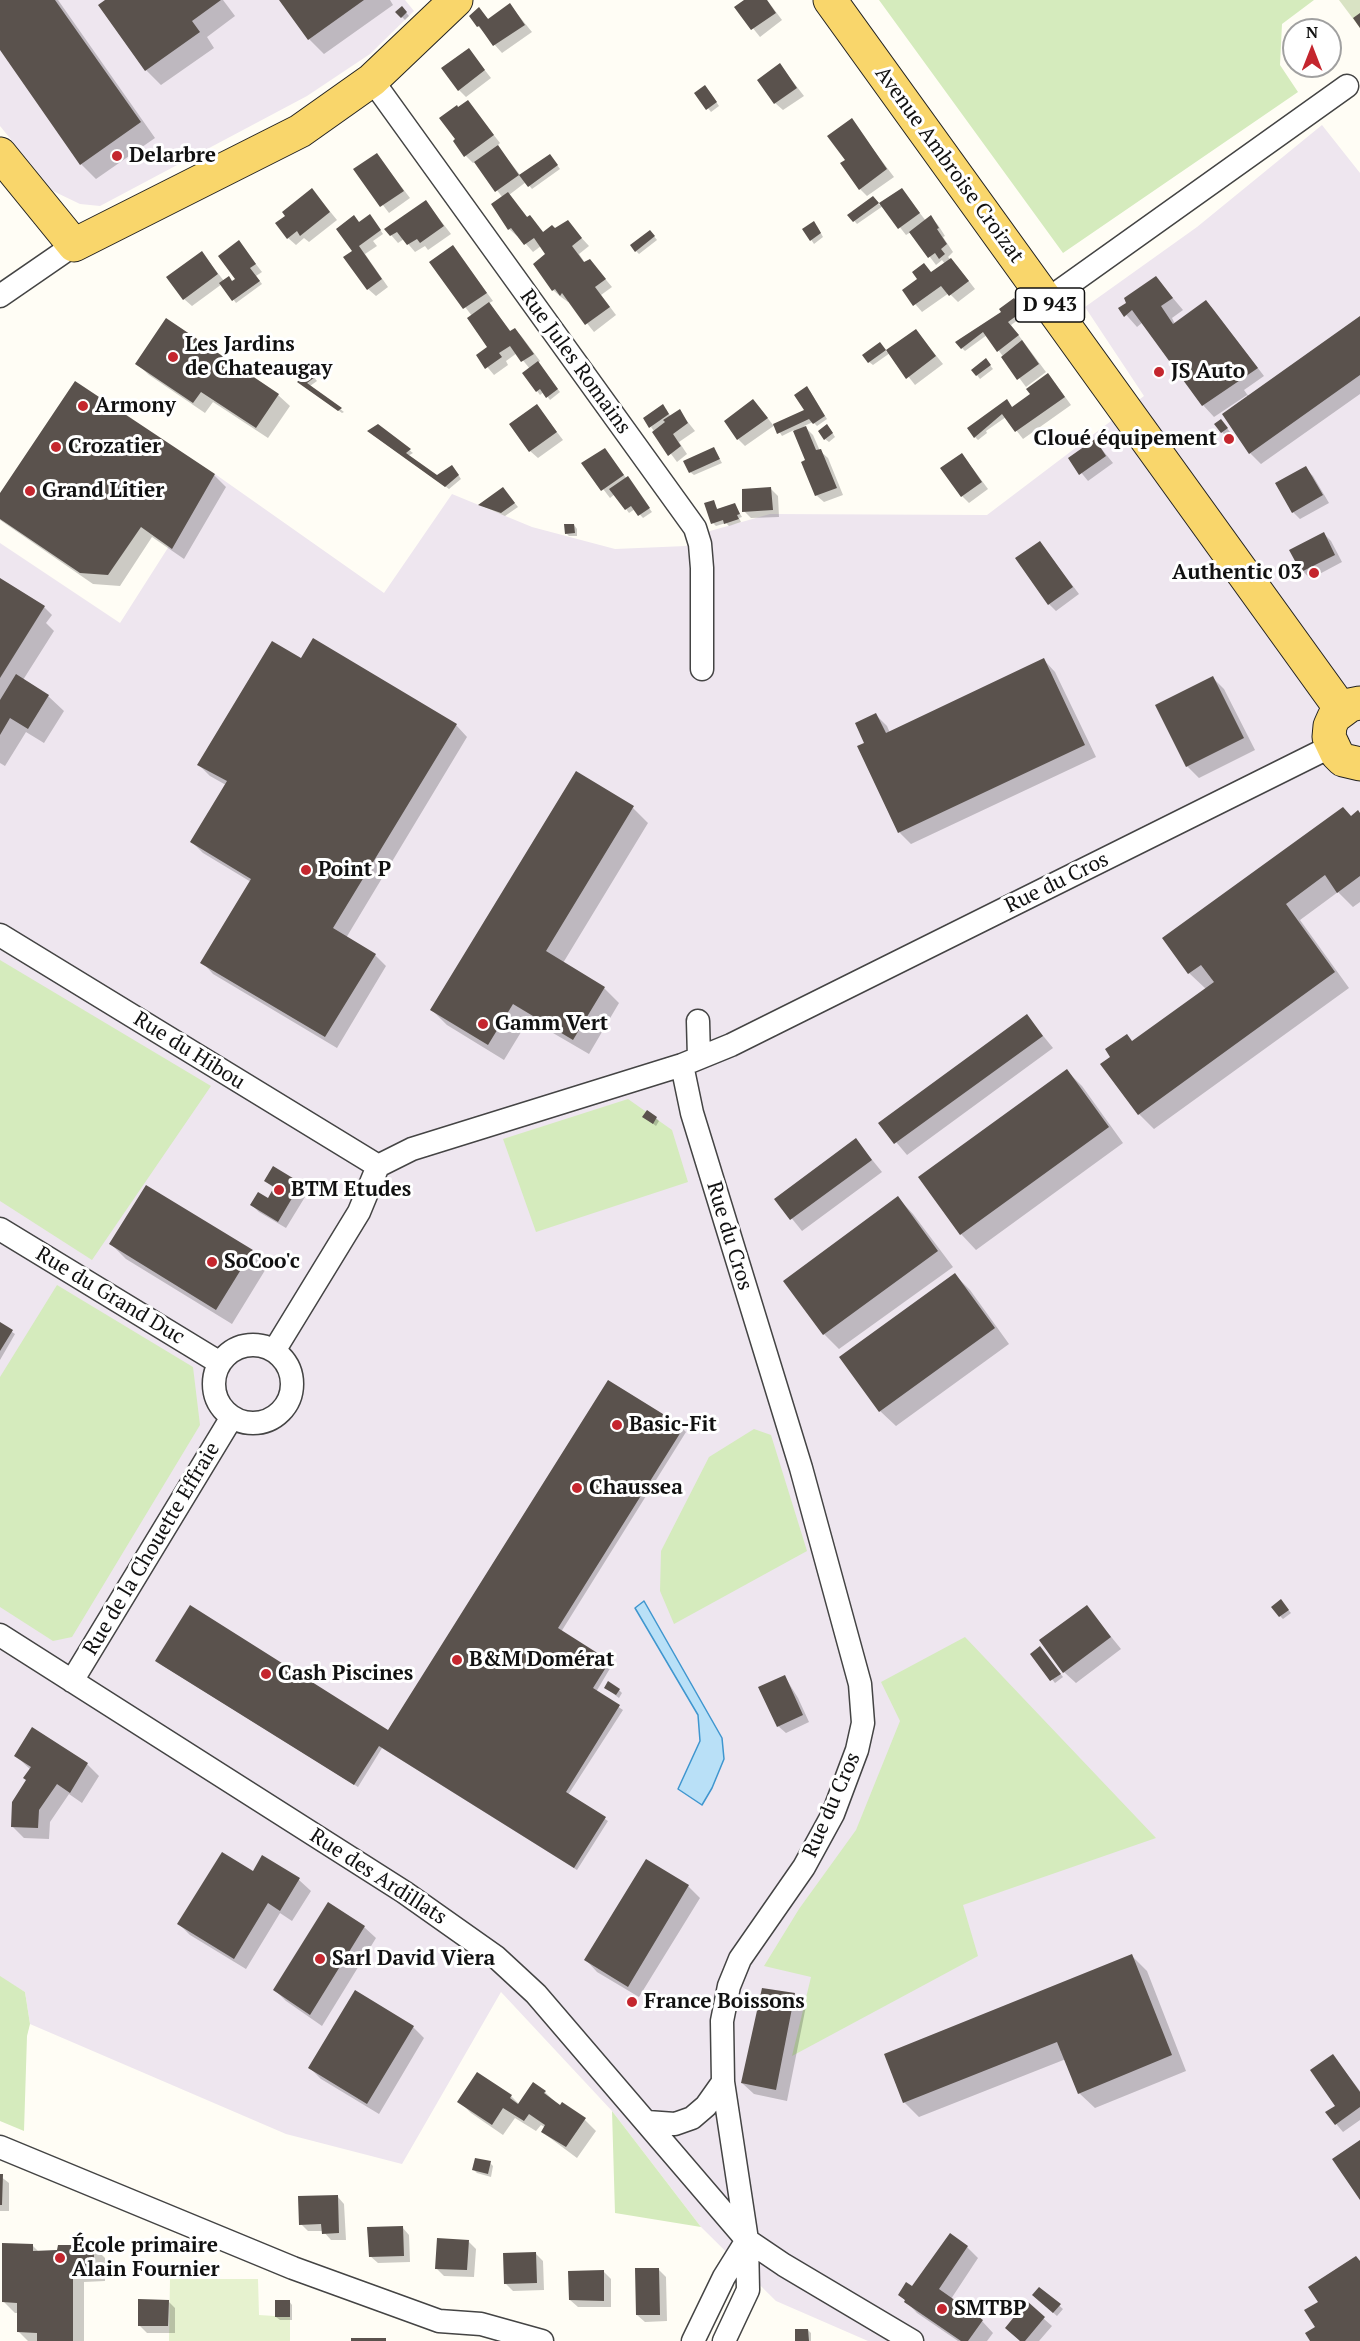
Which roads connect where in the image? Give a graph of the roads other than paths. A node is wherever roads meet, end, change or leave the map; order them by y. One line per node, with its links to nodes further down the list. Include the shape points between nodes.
1 (456, 0): 3 (main road)
2 (830, 0): 8 (main road, Avenue Ambroise Croizat / D 943)
3 (372, 80): 6 (main road, via 300,131); 9 (street, Rue Jules Romains, via 695,528 702,568)
4 (1347, 86): 8 (street)
5 (0, 154): 6 (main road)
6 (74, 245): 7 (street)
7 (0, 296)
8 (1047, 300): 10 (main road, Avenue Ambroise Croizat / D 943)
9 (702, 669)
10 (1351, 706): 11 (main road, via 1334,717 1329,737)
11 (1332, 747): 12 (main road, via 1343,760); 15 (street, Rue du Cros)
12 (1360, 765)
13 (0, 935): 16 (street, Rue du Hibou)
14 (698, 1021): 15 (street)
15 (690, 1062): 16 (street, via 412,1149); 23 (street, Rue du Cros, via 692,1113 801,1468 860,1684 863,1722 833,1814 804,1868 740,1959 729,1986 722,2021)
16 (378, 1166): 18 (street, via 359,1212)
17 (0, 1229): 19 (street, Rue du Grand Duc)
18 (274, 1351): 19 (street, via 244,1346); 20 (street, via 289,1369 292,1381 286,1404 268,1420 256,1423)
19 (220, 1363): 20 (street, via 213,1386 219,1404)
20 (232, 1417): 22 (street, Rue de la Chouette Effraie)
21 (0, 1635): 22 (street, Rue des Ardillats)
22 (72, 1682): 24 (street, Rue des Ardillats, via 394,1886 496,1957 536,1994)
23 (723, 2082): 24 (street, via 692,2118 675,2124); 26 (street, Rue du Cros)
24 (647, 2122): 26 (street, Rue des Ardillats)
25 (0, 2146): 27 (street)
26 (747, 2240): 29 (street); 30 (street, Rue du Cros, via 748,2290); 31 (street, Rue des Ardillats)
27 (438, 2331): 28 (street, via 481,2324)
28 (542, 2341)
29 (693, 2341)
30 (724, 2341)
31 (912, 2341)

